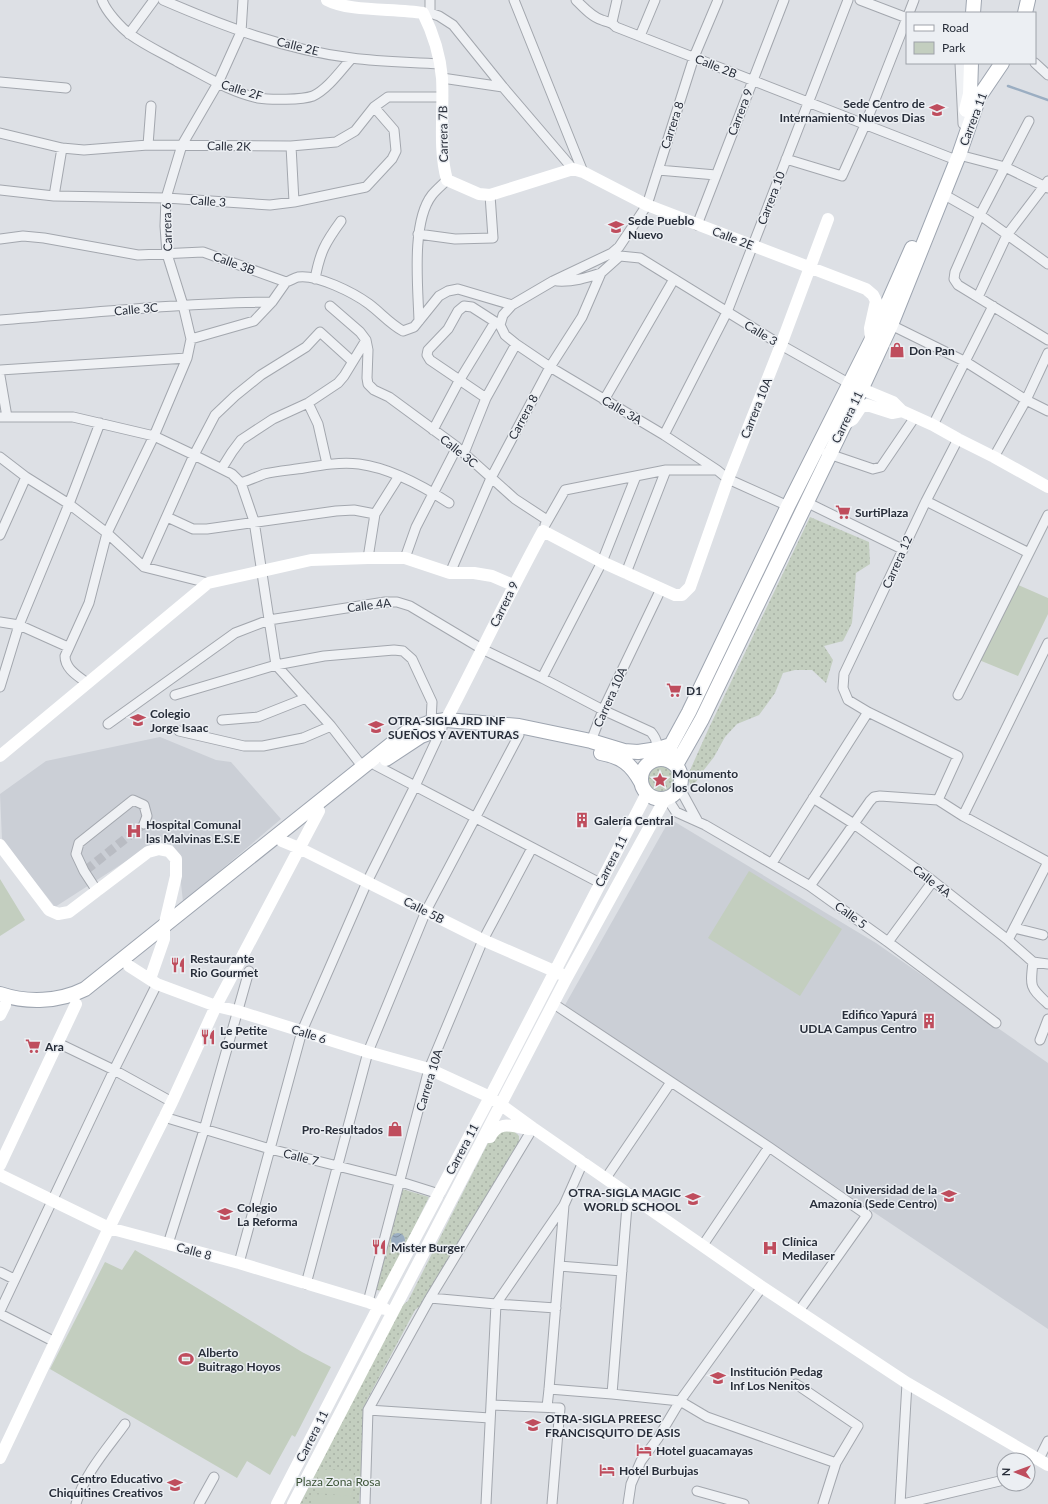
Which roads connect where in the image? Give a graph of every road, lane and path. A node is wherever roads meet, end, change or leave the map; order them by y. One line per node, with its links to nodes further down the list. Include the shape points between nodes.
1 (102, 0): 26 (street, Calle 2F, via 105,8)
2 (154, 0): 26 (street)
3 (163, 0): 25 (street, Calle 2E)
4 (243, 0): 25 (street, Carrera 6)
5 (327, 0): 21 (street, Calle 2E, via 352,6)
6 (430, 0): 21 (street)
7 (514, 0): 59 (street)
8 (576, 0): 24 (street, Calle 2B, via 601,20)
9 (617, 0): 24 (street)
10 (655, 0): 27 (street)
11 (718, 0): 28 (street, Carrera 8)
12 (784, 0): 37 (street, Carrera 9)
13 (848, 0): 44 (street, Carrera 10)
14 (860, 0): 22 (street)
15 (914, 0): 18 (street)
16 (974, 0): 19 (main road)
17 (1028, 0): 20 (main road)
18 (909, 12)
19 (973, 12)
20 (1025, 12)
21 (426, 13): 30 (street, Carrera 7B); 40 (street, Calle 2E, via 438,16 453,25)
22 (906, 18)
23 (906, 21): 49 (street)
24 (612, 22): 27 (street, Calle 2B, via 616,27)
25 (241, 32): 29 (street, Calle 2E, via 309,50); 39 (street, Carrera 6)
26 (129, 34): 39 (street, Calle 2F)
27 (640, 36): 28 (street, Calle 2B)
28 (694, 57): 37 (street, Calle 2B); 58 (street, Carrera 8)
29 (352, 58): 30 (street, Calle 2E); 39 (street, Calle 2F, via 332,82 312,96 290,99 259,98)
30 (440, 64): 36 (street, Carrera 7B)
31 (960, 64): 48 (street)
32 (971, 64): 42 (main road, Carrera 11)
33 (1001, 64): 42 (main road, Carrera 11)
34 (1036, 64): 35 (street)
35 (1048, 75)
36 (442, 78): 40 (street); 43 (street, Carrera 7B)
37 (753, 81): 44 (street, Calle 2B); 60 (street, Carrera 9)
38 (0, 82): 41 (street)
39 (218, 83): 52 (street, Carrera 6)
40 (503, 87): 59 (street, Calle 2E)
41 (66, 88)
42 (974, 96): 48 (main road, Carrera 11); 55 (main road, Carrera 11)
43 (442, 97): 46 (street, Calle 2K, via 388,97); 61 (street, Carrera 7B, via 442,153)
44 (808, 103): 49 (street, Calle 2B); 56 (street, Carrera 10)
45 (151, 106): 51 (street)
46 (374, 107): 53 (street, Calle 2K, via 355,131 336,142); 68 (street, Calle 3, via 394,130 396,150 392,159 366,186)
47 (1029, 121): 57 (street)
48 (962, 124): 55 (main road, Carrera 11)
49 (865, 125): 55 (street, Calle 2B); 56 (street, via 842,176)
50 (0, 133): 54 (street, Calle 2K)
51 (148, 145): 52 (street, Calle 2K); 54 (street, Calle 2K, via 84,150)
52 (182, 145): 53 (street, Calle 2K); 67 (street, Carrera 6)
53 (291, 146): 68 (street)
54 (62, 148): 66 (street)
55 (955, 157): 57 (street, Calle 2B); 64 (main road, Carrera 11); 101 (main road, Carrera 11)
56 (786, 159): 77 (street, Carrera 10)
57 (1006, 166): 62 (street, Calle 2B); 70 (street)
58 (658, 170): 60 (street); 69 (street, Carrera 8)
59 (578, 171): 65 (street); 69 (street, Calle 2E)
60 (716, 175): 73 (street, Carrera 9)
61 (447, 180): 65 (street, via 479,194); 74 (street, Carrera 7B, via 431,196)
62 (1047, 184): 75 (street)
63 (0, 190): 66 (street, Calle 3)
64 (943, 194): 70 (street); 97 (main road, Carrera 11)
65 (490, 195): 74 (street, via 493,238 455,239)
66 (54, 196): 67 (street, Calle 3)
67 (166, 198): 68 (street, Calle 3, via 270,205); 79 (street, Carrera 6)
68 (294, 202)
69 (647, 205): 73 (street, Calle 2E); 78 (street, Carrera 8)
70 (980, 215): 75 (street); 87 (street, via 954,279)
71 (828, 219): 81 (street, Carrera 10A)
72 (341, 221): 83 (street, via 327,240 319,258)
73 (697, 225): 77 (street, Calle 2E)
74 (418, 234): 95 (street, Carrera 7B)
75 (1007, 235): 80 (street); 87 (street)
76 (0, 239): 79 (street, Calle 3B, via 23,236 138,255)
77 (753, 246): 81 (street, Calle 2E); 93 (street, Carrera 10)
78 (620, 252): 82 (street, Carrera 8); 84 (street, Calle 3, via 640,258); 85 (street, via 612,253)
79 (167, 254): 86 (street, Calle 3B, via 203,252); 89 (street, Carrera 6)
80 (1048, 264)
81 (810, 268): 101 (street, Calle 2E, via 866,289 873,295 876,301 870,328); 103 (street, Carrera 10A)
82 (601, 273): 85 (street, via 576,280); 108 (street, Carrera 8, via 582,317)
83 (315, 279): 86 (street, via 298,277); 95 (street, via 340,286 403,331 414,327)
84 (674, 279): 93 (street, Calle 3); 114 (street)
85 (553, 281): 90 (street)
86 (286, 282): 88 (street)
87 (978, 297): 92 (street)
88 (272, 302): 89 (street, Calle 3C); 98 (street, via 254,321)
89 (183, 305): 94 (street, Calle 3C); 98 (street, Carrera 6)
90 (512, 305): 95 (street, via 458,289 439,296); 96 (street)
91 (330, 306): 99 (street)
92 (994, 306): 100 (street); 107 (street)
93 (727, 312): 103 (street, Calle 3); 125 (street, Carrera 10)
94 (0, 320)
95 (419, 321)
96 (497, 323): 102 (street, Calle 3A, via 505,335); 111 (street); 111 (street, Calle 3A, via 472,307 464,306 458,311 448,329 428,350 430,360)
97 (891, 325): 101 (main road, Carrera 11); 107 (street)
98 (191, 339): 105 (street, Carrera 6)
99 (366, 340): 106 (street); 124 (street, Calle 3C, via 368,384)
100 (1048, 340)
101 (876, 343): 112 (main road, Carrera 11)
102 (516, 344): 108 (street, Calle 3A); 113 (street)
103 (781, 345): 112 (street, Calle 3); 141 (street, Carrera 10A)
104 (1048, 353): 115 (street)
105 (187, 358): 109 (street); 126 (street, Carrera 6)
106 (352, 361): 116 (street, via 338,383); 130 (street, via 320,332 306,347 261,375 220,410)
107 (966, 362): 115 (street); 123 (street)
108 (550, 367): 114 (street, Calle 3A); 140 (street, Carrera 8)
109 (0, 370)
110 (0, 376): 119 (street)
111 (459, 381): 113 (street); 124 (street)
112 (855, 387): 117 (street, Calle 3, via 893,402); 122 (main road, Carrera 11); 129 (main road, Carrera 11)
113 (486, 398): 128 (street)
114 (604, 400): 125 (street, Calle 3A)
115 (1026, 400): 118 (street); 131 (street)
116 (308, 403): 133 (street, via 318,424); 134 (street, via 273,419 241,440)
117 (902, 411): 120 (street, Calle 3); 122 (street, Calle 3, via 892,413 867,405 861,407 854,419)
118 (1048, 411)
119 (3, 417): 121 (street, via 73,417)
120 (915, 417): 123 (street, Calle 3); 129 (street, via 881,467 873,469)
121 (100, 423): 126 (street); 148 (street)
122 (844, 425): 129 (main road, Carrera 11)
123 (934, 425): 127 (street, Calle 3)
124 (433, 430): 128 (street, Calle 3C)
125 (664, 435): 136 (street, Calle 3A)
126 (154, 436): 130 (street); 156 (street, Carrera 6)
127 (958, 439): 131 (street, Calle 3); 145 (street, Carrera 12)
128 (460, 450): 140 (street, Calle 3C); 144 (street)
129 (823, 452): 146 (main road, Carrera 11); 149 (main road, Carrera 11)
130 (194, 454): 134 (street); 152 (street)
131 (994, 456): 143 (street, Calle 3)
132 (0, 457): 139 (street)
133 (328, 464): 137 (street, via 360,464); 142 (street, via 266,474)
134 (222, 468): 142 (street)
135 (666, 470): 136 (street); 138 (street); 166 (street)
136 (717, 470): 141 (street, Calle 3A)
137 (399, 476): 144 (street); 150 (street)
138 (636, 476): 155 (street, Carrera 9, via 565,490); 162 (street)
139 (26, 477): 148 (street); 153 (street)
140 (491, 478): 155 (street, Calle 3C); 165 (street, Carrera 8)
141 (728, 479): 149 (street, Calle 3A); 170 (street, Carrera 10A, via 690,587)
142 (242, 483): 154 (street)
143 (1048, 487)
144 (433, 493): 147 (street); 161 (street)
145 (926, 501): 158 (street, Carrera 12); 159 (street)
146 (806, 502): 158 (street); 193 (main road, Carrera 11, via 702,719)
147 (449, 503)
148 (69, 504): 156 (street); 173 (street)
149 (788, 506): 193 (main road, Carrera 11)
150 (375, 514): 154 (street, via 336,510); 160 (street)
151 (1048, 515): 159 (street)
152 (168, 517): 154 (street, via 193,528 207,529); 163 (street)
153 (4, 518): 157 (street)
154 (254, 521): 164 (street)
155 (545, 526): 162 (street, Calle 3C); 168 (street, Carrera 9)
156 (107, 533): 163 (street); 175 (street, Carrera 6, via 89,603)
157 (0, 535)
158 (902, 549): 185 (street, Carrera 12, via 844,674 843,688 848,700)
159 (1029, 553): 181 (street)
160 (368, 558): 161 (street); 164 (street, via 311,560)
161 (405, 558): 165 (street)
162 (602, 562): 166 (street, Calle 3C); 178 (street)
163 (144, 567): 167 (street)
164 (261, 570): 167 (street); 171 (street)
165 (450, 573): 168 (street, via 492,576)
166 (626, 573): 169 (street, Calle 3C)
167 (208, 583): 179 (street)
168 (513, 585): 176 (street, Carrera 9)
169 (661, 589): 170 (street, Calle 3C); 184 (street, Carrera 10A)
170 (682, 595)
171 (269, 620): 176 (street, Calle 4A, via 397,602 410,606); 177 (street); 188 (street, Calle 4A, via 235,633)
172 (0, 622): 173 (street)
173 (19, 625): 175 (street); 180 (street)
174 (1048, 642): 203 (street)
175 (68, 647): 179 (street, via 65,656 67,666)
176 (482, 649): 178 (street, Calle 4A); 187 (street, Carrera 9)
177 (276, 665): 182 (street); 183 (street); 187 (street, via 324,656 403,651 412,658)
178 (542, 678): 184 (street, Calle 4A)
179 (87, 683): 194 (street)
180 (0, 687)
181 (958, 695)
182 (174, 696)
183 (306, 698): 186 (street, via 258,717); 189 (street)
184 (603, 710): 192 (street, Carrera 10A); 193 (street, Calle 4A, via 651,732)
185 (868, 712): 199 (street); 201 (street, via 958,756)
186 (222, 720)
187 (440, 723): 191 (main road); 192 (main road, via 519,726); 195 (main road); 196 (street)
188 (108, 724)
189 (331, 726): 190 (street, via 303,738 262,746 244,746); 195 (street)
190 (178, 731)
191 (519, 735): 198 (main road, via 608,754 633,768); 204 (street)
192 (591, 741): 193 (main road, via 624,751)
193 (666, 755): 197 (main road, via 680,772); 198 (main road, via 646,764 641,775)
194 (0, 756)
195 (369, 766): 196 (street); 202 (main road); 222 (main road)
196 (415, 786): 204 (street); 216 (street)
197 (680, 787): 200 (main road); 205 (street)
198 (644, 788): 200 (main road, via 658,799); 217 (street, Carrera 11)
199 (814, 798): 207 (street, Calle 4A); 212 (street)
200 (666, 799): 205 (street, Calle 5, via 676,812); 232 (street, Carrera 11)
201 (938, 800): 203 (street); 207 (street, via 874,797)
202 (319, 811): 208 (main road); 210 (street)
203 (963, 816): 213 (street)
204 (474, 818): 211 (street); 220 (street)
205 (697, 820): 212 (street, Calle 5)
206 (144, 824): 219 (street, via 147,816 144,805 133,800 79,843 76,854)
207 (854, 824): 215 (street, Calle 4A); 218 (street)
208 (282, 841): 210 (street, Calle 5B); 222 (main road)
209 (0, 845): 219 (street, via 49,910 58,914 69,912)
210 (299, 848): 216 (street, Calle 5B); 238 (street)
211 (532, 848): 217 (street); 224 (street, Carrera 10A)
212 (772, 863): 218 (street, Calle 5)
213 (1047, 864): 214 (street); 221 (street)
214 (1048, 878)
215 (933, 881): 225 (street, Calle 4A); 226 (street)
216 (367, 882): 220 (street, Calle 5B); 242 (street)
217 (600, 883): 231 (street, Carrera 11)
218 (810, 886): 226 (street, Calle 5)
219 (97, 891): 222 (street, via 148,852 159,849 169,851 176,859 176,876)
220 (426, 911): 224 (street, Calle 5B); 245 (street)
221 (1014, 928): 223 (street); 225 (street)
222 (164, 933): 229 (main road); 233 (street); 237 (main road, via 73,995 36,1000 9,997)
223 (1043, 935)
224 (483, 940): 231 (street, Calle 5B); 246 (street, Carrera 10A)
225 (1008, 940): 227 (street, Calle 4A)
226 (888, 942): 241 (street, Calle 5)
227 (1033, 962): 228 (street); 236 (street, via 1030,982 1033,989)
228 (1048, 964)
229 (129, 966): 233 (street, Calle 6); 234 (main road, via 91,996)
230 (249, 971): 239 (street)
231 (554, 971): 232 (street, Calle 5B); 249 (street, Carrera 11)
232 (567, 977): 235 (street, Carrera 11)
233 (154, 982): 238 (street, Calle 6); 247 (street)
234 (76, 1004): 237 (main road, via 38,1009); 244 (street)
235 (554, 1004): 248 (street); 251 (street, Carrera 11)
236 (1048, 1004)
237 (1, 1005)
238 (216, 1006): 239 (street, Calle 6); 250 (street)
239 (237, 1011): 242 (street, Calle 6); 254 (street)
240 (1048, 1019): 243 (street)
241 (996, 1023)
242 (302, 1032): 245 (street, Calle 6); 257 (street)
243 (1040, 1040)
244 (58, 1043): 247 (street); 259 (street)
245 (368, 1052): 246 (street, Calle 6); 260 (street)
246 (429, 1069): 249 (street, Calle 6); 263 (street, Carrera 10A)
247 (114, 1070): 250 (street); 266 (street)
248 (671, 1082): 256 (street); 262 (street)
249 (490, 1097): 251 (street, Calle 6); 265 (street, Carrera 11)
250 (172, 1102): 252 (street)
251 (501, 1105): 253 (street, Calle 6); 255 (street, Carrera 11)
252 (164, 1117): 254 (street, Calle 7); 268 (street)
253 (533, 1128): 255 (street, via 501,1126 494,1129 490,1137); 258 (street, Calle 6); 278 (street)
254 (204, 1130): 257 (street, Calle 7); 269 (street)
255 (484, 1137): 284 (street, Carrera 11)
256 (769, 1147): 270 (street); 282 (street, via 866,1215)
257 (270, 1149): 260 (street, Calle 7); 271 (street)
258 (583, 1162): 262 (street, Calle 6); 267 (street)
259 (0, 1165)
260 (338, 1166): 263 (street, Calle 7); 276 (street)
261 (0, 1175): 266 (street, Calle 8)
262 (606, 1178): 264 (street, Calle 6)
263 (400, 1182): 265 (street, Calle 7); 279 (street, Carrera 10A)
264 (628, 1193): 270 (street, Calle 6); 273 (street)
265 (439, 1194): 279 (street, Carrera 11)
266 (53, 1201): 268 (street, Calle 8); 275 (street)
267 (564, 1205): 272 (street); 280 (street)
268 (109, 1228): 269 (street, Calle 8); 285 (street)
269 (168, 1244): 271 (street, Calle 8)
270 (703, 1245): 277 (street, Calle 6)
271 (239, 1263): 276 (street, Calle 8)
272 (560, 1266): 273 (street); 281 (street)
273 (622, 1271): 289 (street)
274 (0, 1272): 275 (street)
275 (14, 1279): 283 (street)
276 (306, 1284): 279 (street, Calle 8)
277 (762, 1287): 282 (street, Calle 6); 290 (street)
278 (430, 1298): 280 (street); 293 (street)
279 (374, 1304): 284 (street, Calle 8); 306 (street, Carrera 11)
280 (496, 1304): 281 (street); 291 (street)
281 (556, 1308): 288 (street)
282 (799, 1311): 286 (street, Calle 6)
283 (0, 1313): 285 (street)
284 (392, 1313): 307 (street, Carrera 11)
285 (56, 1342): 298 (street)
286 (907, 1383): 297 (street, Calle 6); 314 (street)
287 (796, 1384): 300 (street, via 858,1426)
288 (549, 1389): 289 (street); 292 (street)
289 (612, 1394): 290 (street)
290 (680, 1401): 300 (street, via 707,1417); 311 (street, via 641,1461 631,1484)
291 (491, 1405): 292 (street); 294 (street)
292 (547, 1407): 310 (street, via 560,1408)
293 (368, 1410): 294 (street); 308 (street)
294 (490, 1418): 309 (street)
295 (125, 1424): 304 (street, via 92,1469)
296 (1048, 1441): 299 (street)
297 (1016, 1452)
298 (0, 1458)
299 (1043, 1462)
300 (836, 1463): 313 (street)
301 (214, 1477): 305 (street)
302 (996, 1482): 315 (street)
303 (697, 1491): 312 (street)
304 (76, 1504)
305 (199, 1504)
306 (277, 1504)
307 (293, 1504)
308 (364, 1504)
309 (486, 1504)
310 (552, 1504)
311 (628, 1504)
312 (744, 1504)
313 (823, 1504)
314 (900, 1504)
315 (903, 1504)

